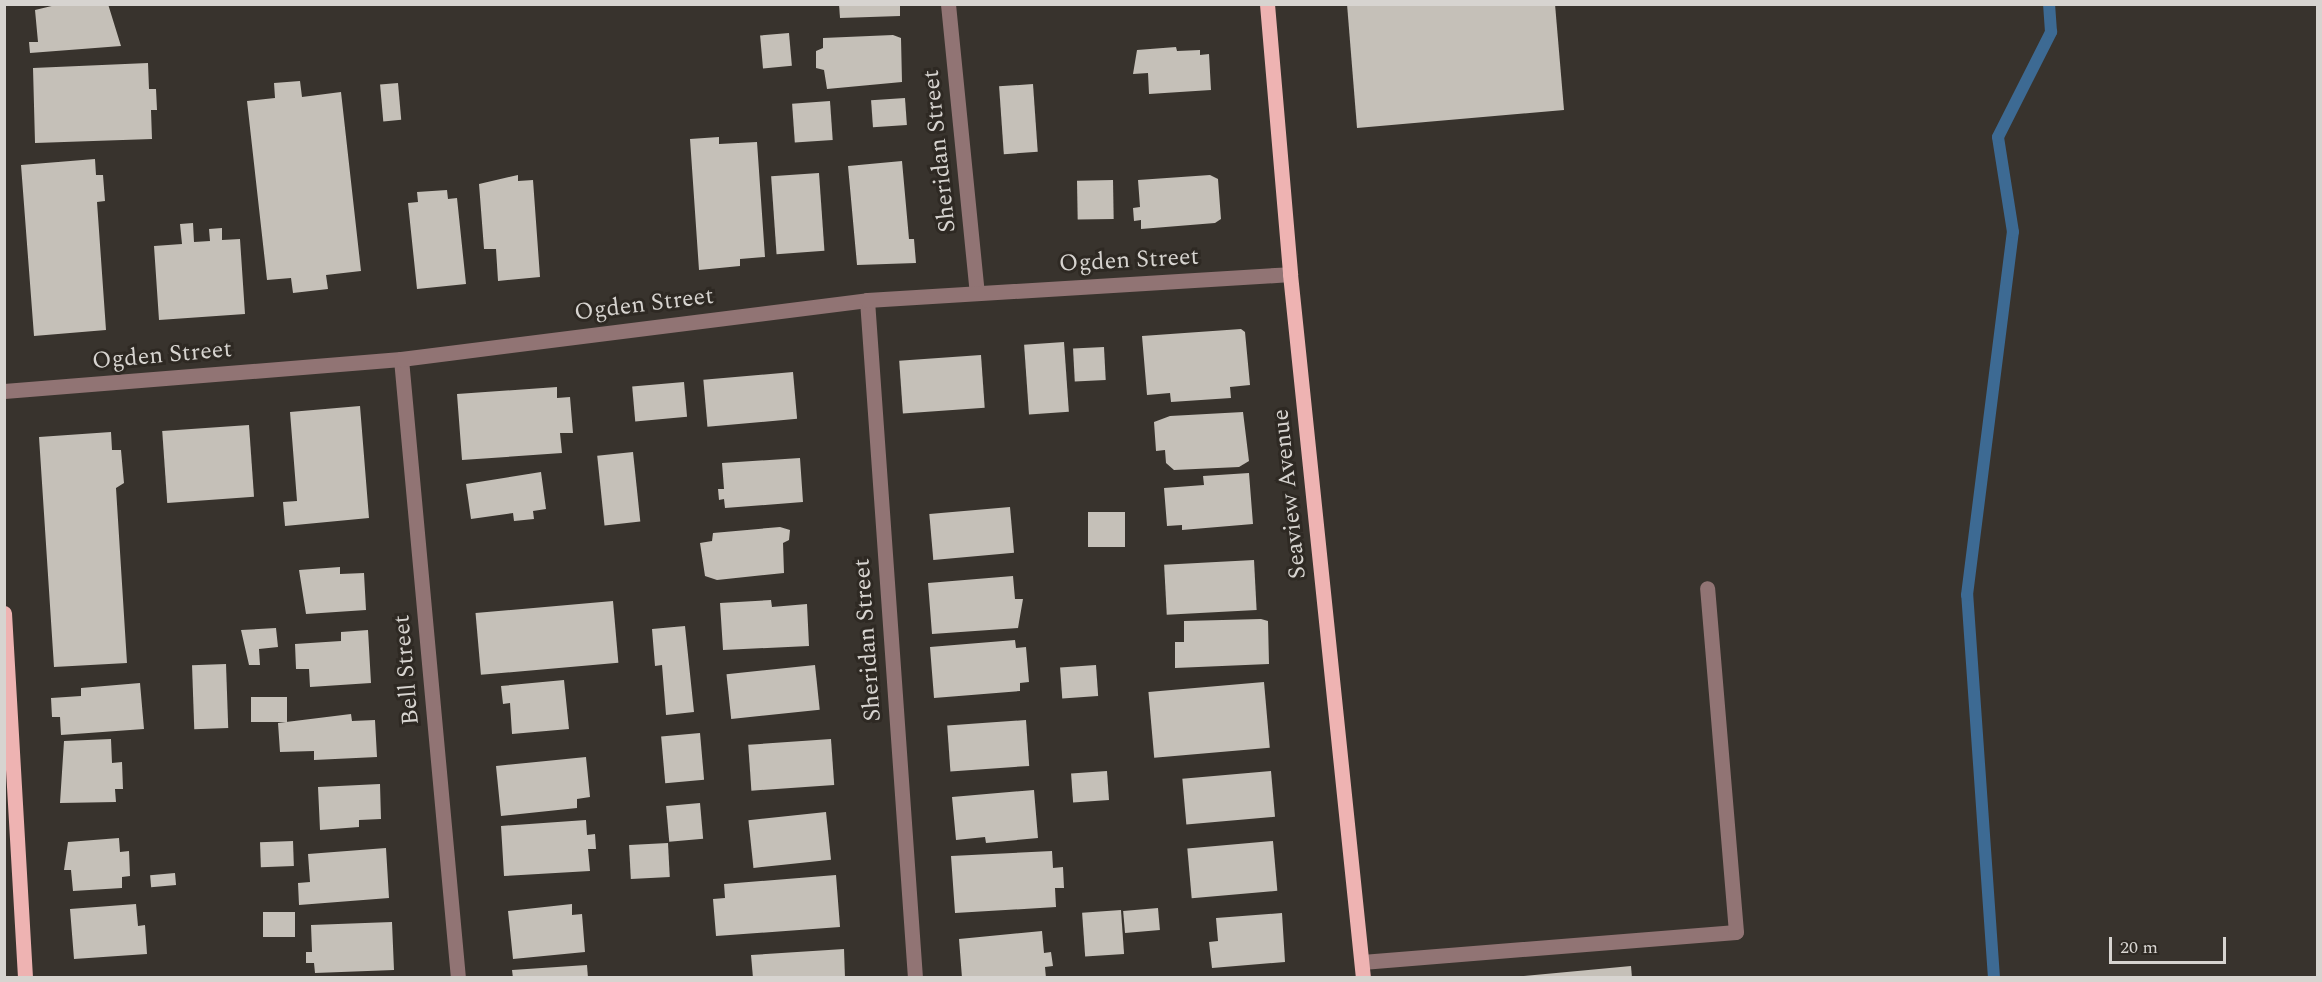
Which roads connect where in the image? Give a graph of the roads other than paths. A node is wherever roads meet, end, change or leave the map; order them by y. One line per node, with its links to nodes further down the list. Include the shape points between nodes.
1 (948, 4): 4 (street, Sheridan Street)
2 (1267, 4): 3 (main road, Seaview Avenue)
3 (1290, 274): 4 (street, Ogden Street); 10 (main road, Seaview Avenue)
4 (977, 292): 5 (street, Ogden Street)
5 (867, 300): 6 (street, Ogden Street); 13 (street, Sheridan Street)
6 (401, 359): 7 (street, Ogden Street); 12 (street, Bell Street)
7 (4, 392)
8 (1707, 588): 10 (street, via 1736,932)
9 (4, 613): 11 (main road)
10 (1362, 962): 14 (main road, Seaview Avenue)
11 (25, 978)
12 (458, 978)
13 (915, 978)
14 (1363, 978)

